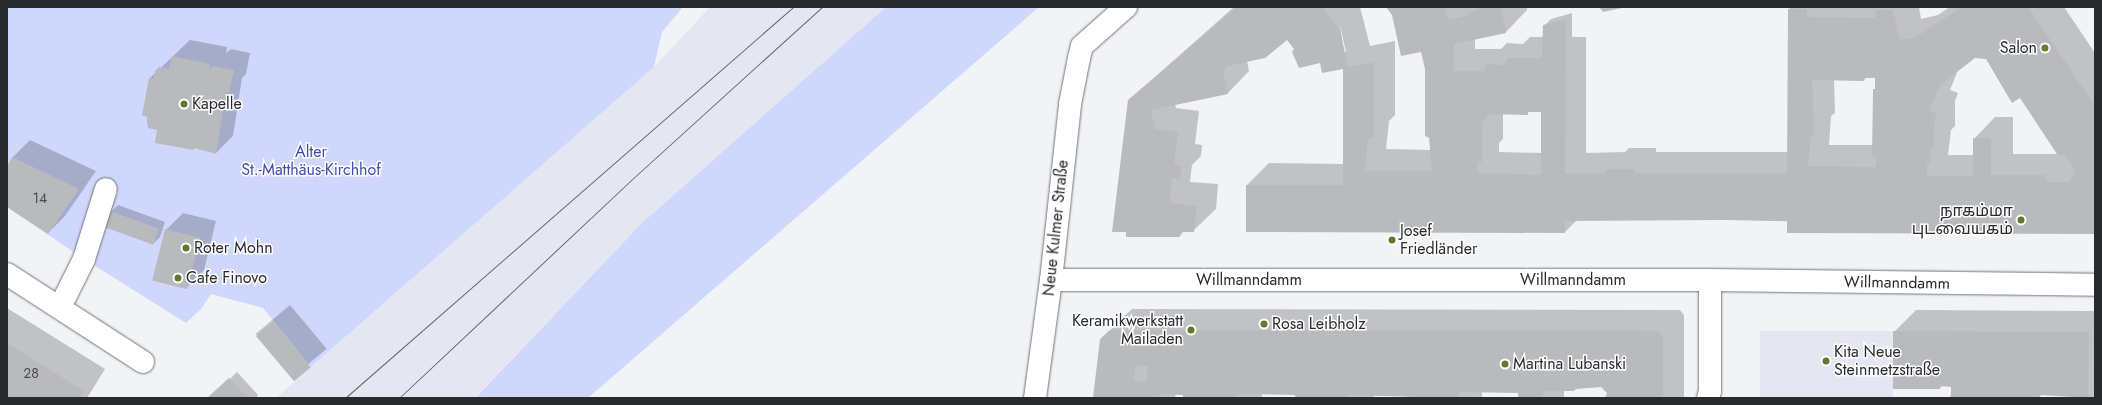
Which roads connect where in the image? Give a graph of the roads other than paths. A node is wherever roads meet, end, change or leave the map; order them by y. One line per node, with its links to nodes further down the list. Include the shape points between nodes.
1 (1126, 7): 4 (street, Neue Kulmer Straße, via 1082,46 1070,104)
2 (106, 189): 7 (street, via 84,260)
3 (7, 274): 7 (street)
4 (1051, 280): 5 (street, Willmanndamm); 10 (street, Neue Kulmer Straße)
5 (1710, 280): 6 (street, Willmanndamm); 9 (street)
6 (2095, 285)
7 (60, 307): 8 (street)
8 (143, 362)
9 (1709, 395)
10 (1035, 398)

